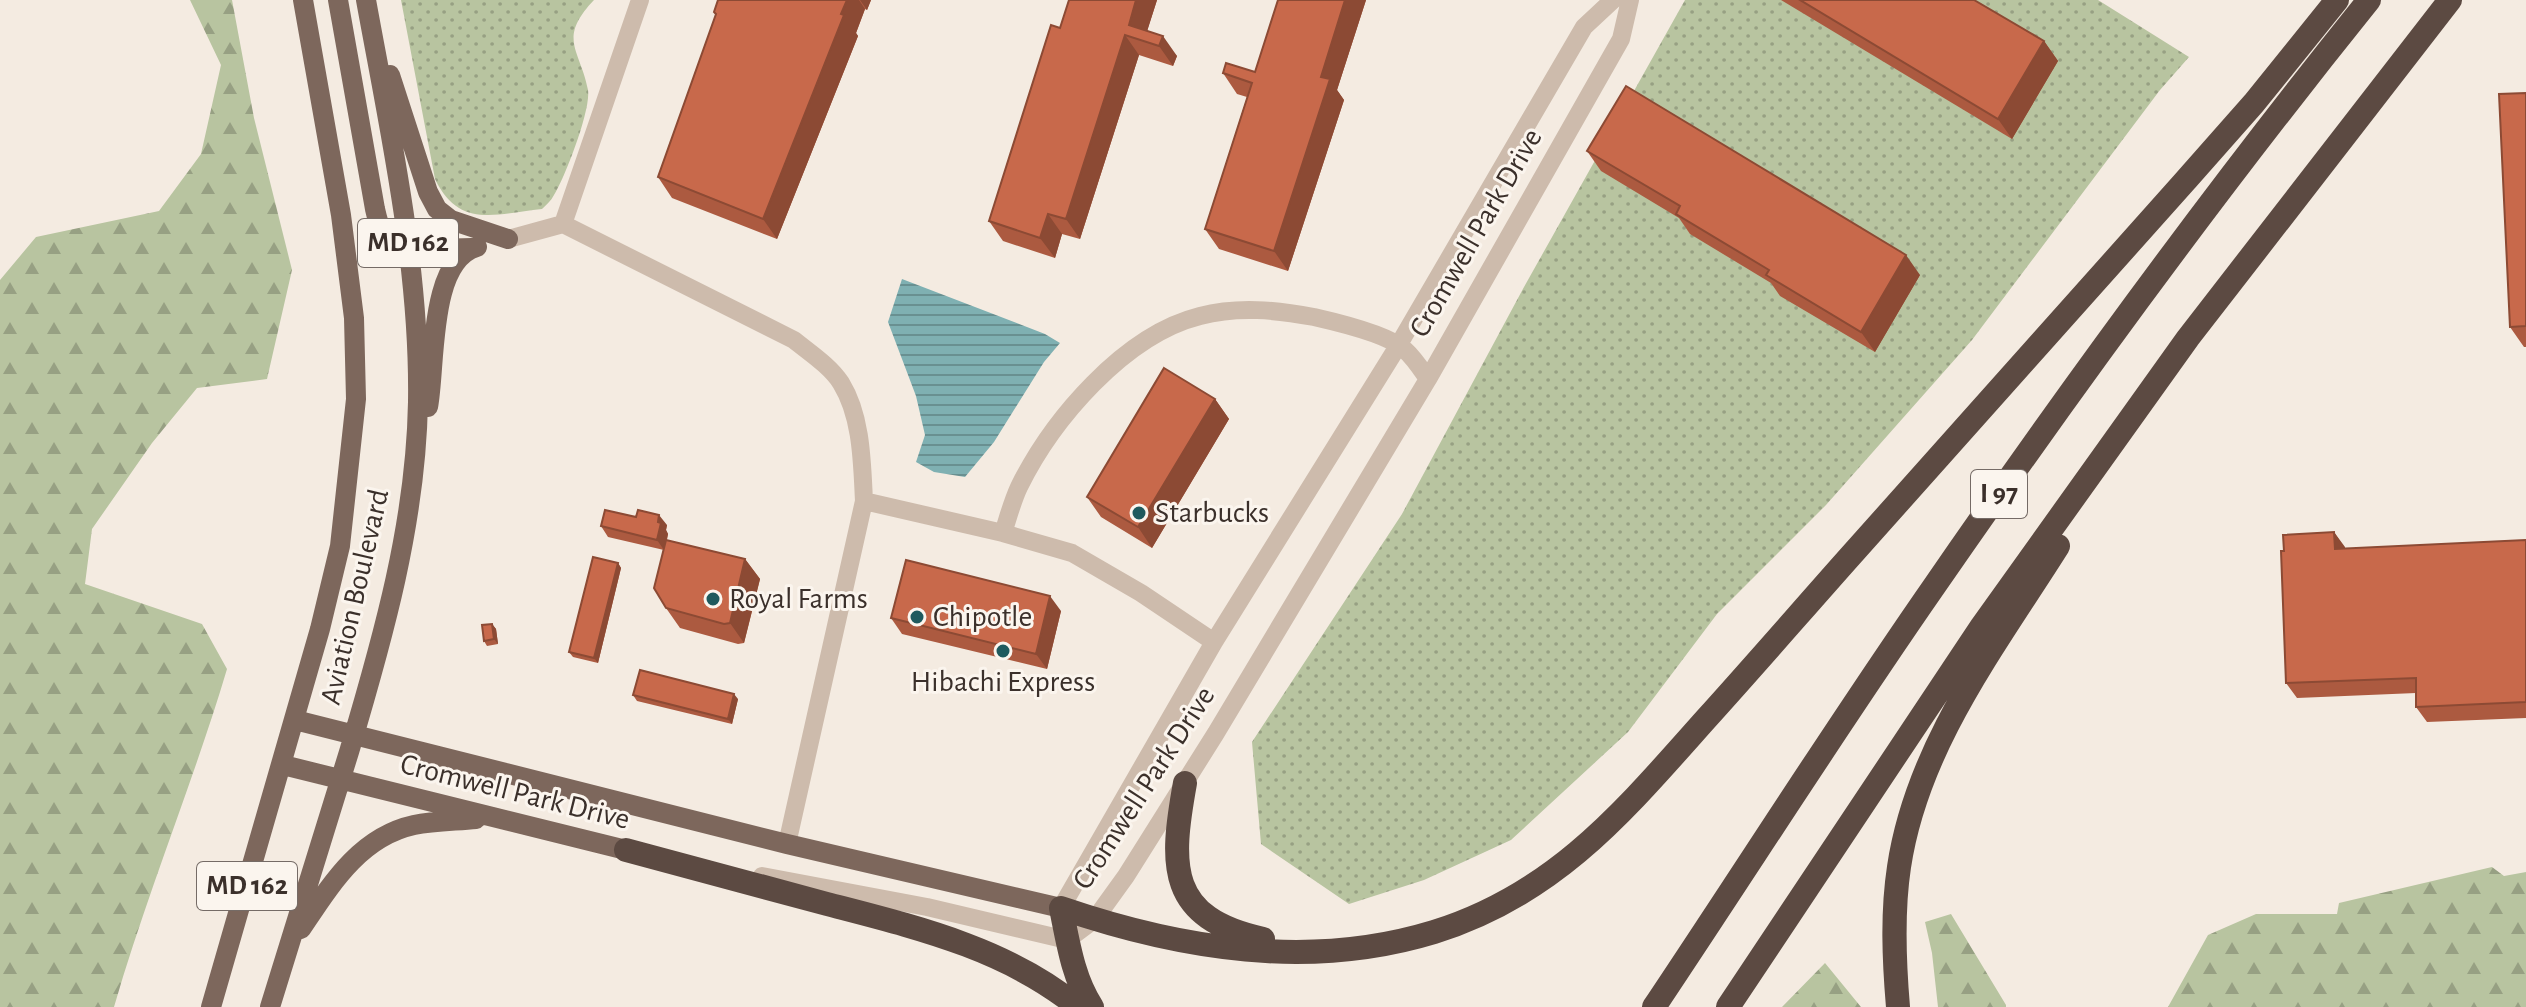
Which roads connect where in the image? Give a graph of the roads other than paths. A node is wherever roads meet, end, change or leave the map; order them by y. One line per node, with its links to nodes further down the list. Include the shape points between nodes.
1 (303, 0): 21 (main road, Aviation Boulevard / MD 162, via 341,215 354,318 356,399 340,546)
2 (338, 0): 13 (main road, via 379,226 391,246)
3 (640, 0): 10 (street)
4 (1613, 0): 15 (street, Cromwell Park Drive, via 1584,27)
5 (1630, 0): 16 (street, Cromwell Park Drive, via 1621,39)
6 (2337, 0): 33 (highway, via 2254,103 1615,820 1538,884 1492,907 1435,931 1378,946)
7 (2369, 0): 38 (highway, I 97, via 2035,442)
8 (2450, 0): 14 (highway, I 97)
9 (366, 2): 11 (main road, via 437,209 451,220); 13 (main road, Aviation Boulevard / MD 162)
10 (563, 224): 11 (street); 18 (street, via 776,329 820,360 841,383 852,413 861,448)
11 (508, 239): 12 (main road)
12 (472, 248): 13 (main road); 17 (main road, via 445,277)
13 (409, 251): 17 (main road, Aviation Boulevard / MD 162, via 418,404)
14 (2188, 338): 39 (highway, I 97, via 1982,626); 40 (highway, via 1967,690 1929,762 1899,867 1894,915)
15 (1398, 346): 16 (street); 19 (street, via 1320,318 1241,309 1198,316 1155,334 1107,370 1051,434 1018,488); 20 (street, Cromwell Park Drive)
16 (1428, 379): 25 (street, Cromwell Park Drive)
17 (411, 489): 22 (main road, Aviation Boulevard / MD 162, via 393,595)
18 (864, 501): 19 (street); 27 (street)
19 (1003, 533): 20 (street, via 1072,553)
20 (1214, 642): 29 (street, Cromwell Park Drive)
21 (295, 720): 22 (main road, Cromwell Park Drive); 23 (main road, Aviation Boulevard / MD 162)
22 (354, 735): 24 (main road, Aviation Boulevard / MD 162); 27 (main road, Cromwell Park Drive)
23 (283, 765): 24 (main road, Cromwell Park Drive); 34 (main road, Aviation Boulevard / MD 162)
24 (340, 779): 26 (main road, Cromwell Park Drive); 32 (main road, Aviation Boulevard / MD 162)
25 (1185, 783): 30 (street, Cromwell Park Drive); 33 (highway, via 1175,834 1178,875 1198,909 1214,924 1236,933)
26 (495, 818): 28 (main road, Cromwell Park Drive); 32 (main road, via 412,825 378,840 333,881)
27 (787, 844): 29 (main road, Cromwell Park Drive)
28 (626, 850): 31 (street, Cromwell Park Drive, via 927,907); 36 (highway, via 981,949)
29 (1061, 908): 30 (highway); 31 (highway)
30 (1095, 919): 31 (street, Cromwell Park Drive); 33 (highway, via 1225,948)
31 (1067, 940): 37 (highway)
32 (288, 949): 35 (main road, Aviation Boulevard / MD 162)
33 (1324, 952)
34 (211, 1007)
35 (270, 1007)
36 (1078, 1007)
37 (1092, 1007)
38 (1654, 1007)
39 (1728, 1007)
40 (1898, 1007)

